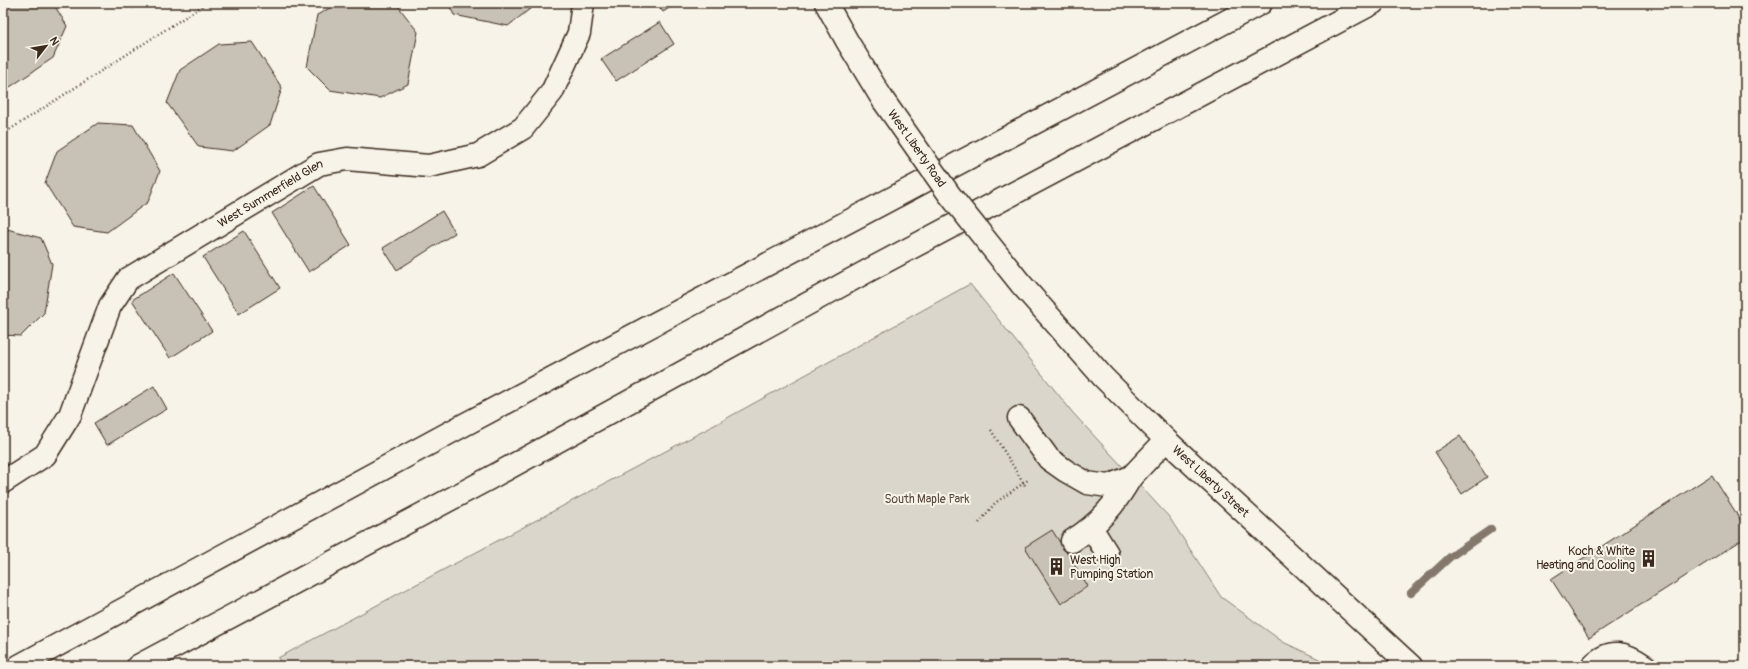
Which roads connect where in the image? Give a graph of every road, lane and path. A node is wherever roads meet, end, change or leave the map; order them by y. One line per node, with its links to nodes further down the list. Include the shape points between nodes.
1 (207, 3): 6 (path)
2 (583, 3): 13 (main road, West Summerfield Glen, via 579,33 552,92 522,128 478,155 429,166 347,159 319,164 128,279 110,306 70,415 45,455)
3 (826, 3): 7 (main road, West Liberty Road, bridge, via 883,100 948,194)
4 (1261, 3): 20 (main road, via 460,427)
5 (1373, 3): 21 (main road, via 873,268 490,478)
6 (3, 134)
7 (1021, 284): 10 (main road, West Liberty Street, via 1103,377)
8 (1019, 418): 11 (main road, via 1049,459 1087,483 1108,486)
9 (992, 430): 14 (path)
10 (1166, 440): 11 (main road); 22 (main road, West Liberty Street)
11 (1131, 477): 17 (main road, via 1118,500)
12 (1028, 480): 14 (path)
13 (3, 482)
14 (1024, 483): 15 (path); 16 (path, via 995,503)
15 (1026, 487)
16 (979, 524)
17 (1092, 529): 18 (main road); 19 (main road)
18 (1072, 541)
19 (1107, 553)
20 (19, 666)
21 (138, 666)
22 (1411, 666)
23 (1592, 666): 24 (main road, via 1605,656 1618,653 1632,656)
24 (1645, 666)

